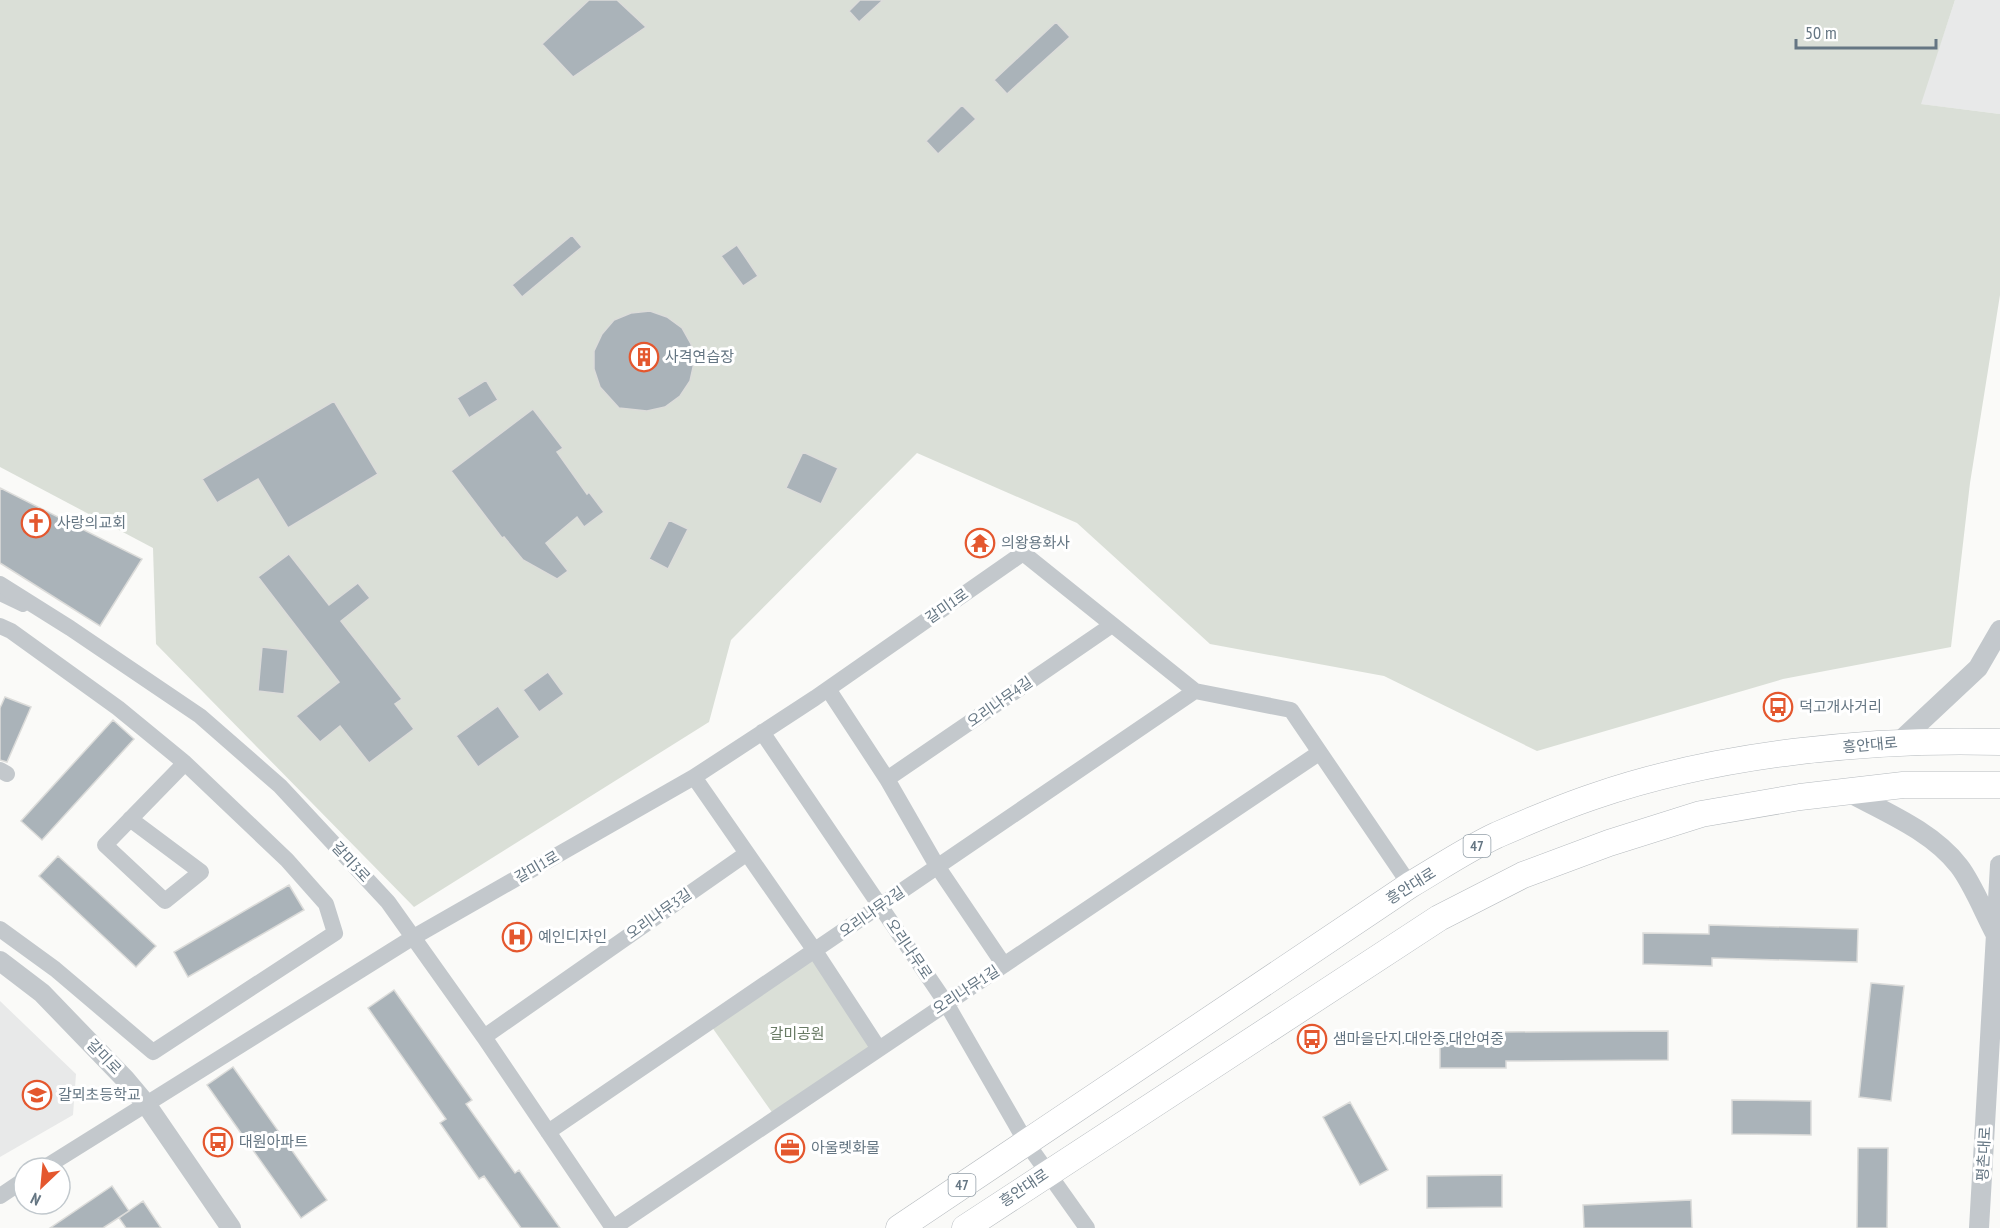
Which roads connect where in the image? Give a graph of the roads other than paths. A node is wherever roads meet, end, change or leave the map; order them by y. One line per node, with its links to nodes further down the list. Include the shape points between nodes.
1 (0, 584): 5 (street, 갈미3로)
2 (0, 595): 5 (street)
3 (1112, 625): 7 (street, 갈미1로, via 1023,553); 8 (street); 15 (street, 오리나무4길)
4 (0, 626): 13 (street, via 118,708)
5 (70, 628): 26 (street, 갈미3로, via 200,716 280,786 388,902)
6 (2000, 630): 10 (street, via 1978,668)
7 (828, 689): 9 (street, 갈미1로); 15 (street)
8 (1195, 691): 12 (street, via 1291,710); 21 (street, 오리나무2길)
9 (762, 732): 14 (street, 갈미1로); 23 (street, 오리나무로)
10 (1899, 742): 11 (main road, 흥안대로 / 47); 22 (main road, 흥안대로 / 47, via 1784,754 1688,770 1595,796 1495,836)
11 (2000, 742)
12 (1319, 753): 22 (street); 29 (street, 오리나무1길)
13 (185, 763): 18 (street); 24 (street, via 287,860 326,904 335,933 153,1052 55,969)
14 (694, 777): 19 (street); 26 (street, 갈미1로)
15 (887, 779): 21 (street)
16 (2000, 786): 17 (main road, 흥안대로 / 47, via 1903,785)
17 (1848, 792): 25 (street, via 1920,832 1948,855 1959,866); 37 (main road, 흥안대로 / 47, via 1701,814 1523,875 1438,918)
18 (130, 819): 18 (street, via 105,845 165,901 201,872)
19 (746, 854): 27 (street); 31 (street, 오리나무3길)
20 (2000, 864): 25 (street, 평촌대로)
21 (937, 866): 23 (street, 오리나무2길); 29 (street)
22 (1410, 885): 35 (main road, 흥안대로 / 47)
23 (880, 906): 27 (street, 오리나무2길); 30 (street, 오리나무로)
24 (0, 929)
25 (1996, 936): 45 (street, 평촌대로)
26 (412, 938): 31 (street, 갈미3로); 33 (street, 갈미1로)
27 (815, 951): 32 (street); 34 (street, 오리나무2길)
28 (0, 961): 33 (street, 갈미로, via 42,993)
29 (1004, 965): 30 (street, 오리나무1길)
30 (946, 1003): 32 (street, 오리나무1길); 35 (street, 오리나무로)
31 (484, 1037): 34 (street, 갈미3로)
32 (879, 1050): 41 (street, 오리나무1길)
33 (146, 1104): 36 (street, 갈미1로); 40 (street, 갈미로)
34 (549, 1132): 41 (street, 갈미3로)
35 (1026, 1142): 37 (street, 오리나무로); 38 (main road, 흥안대로 / 47)
36 (63, 1156)
37 (1049, 1172): 39 (main road, 흥안대로 / 47); 44 (street, 오리나무로)
38 (971, 1179): 39 (main road); 42 (main road, 흥안대로 / 47)
39 (992, 1210): 43 (main road, 흥안대로 / 47)
40 (231, 1228)
41 (613, 1228)
42 (898, 1228)
43 (965, 1228)
44 (1087, 1228)
45 (1980, 1228)

